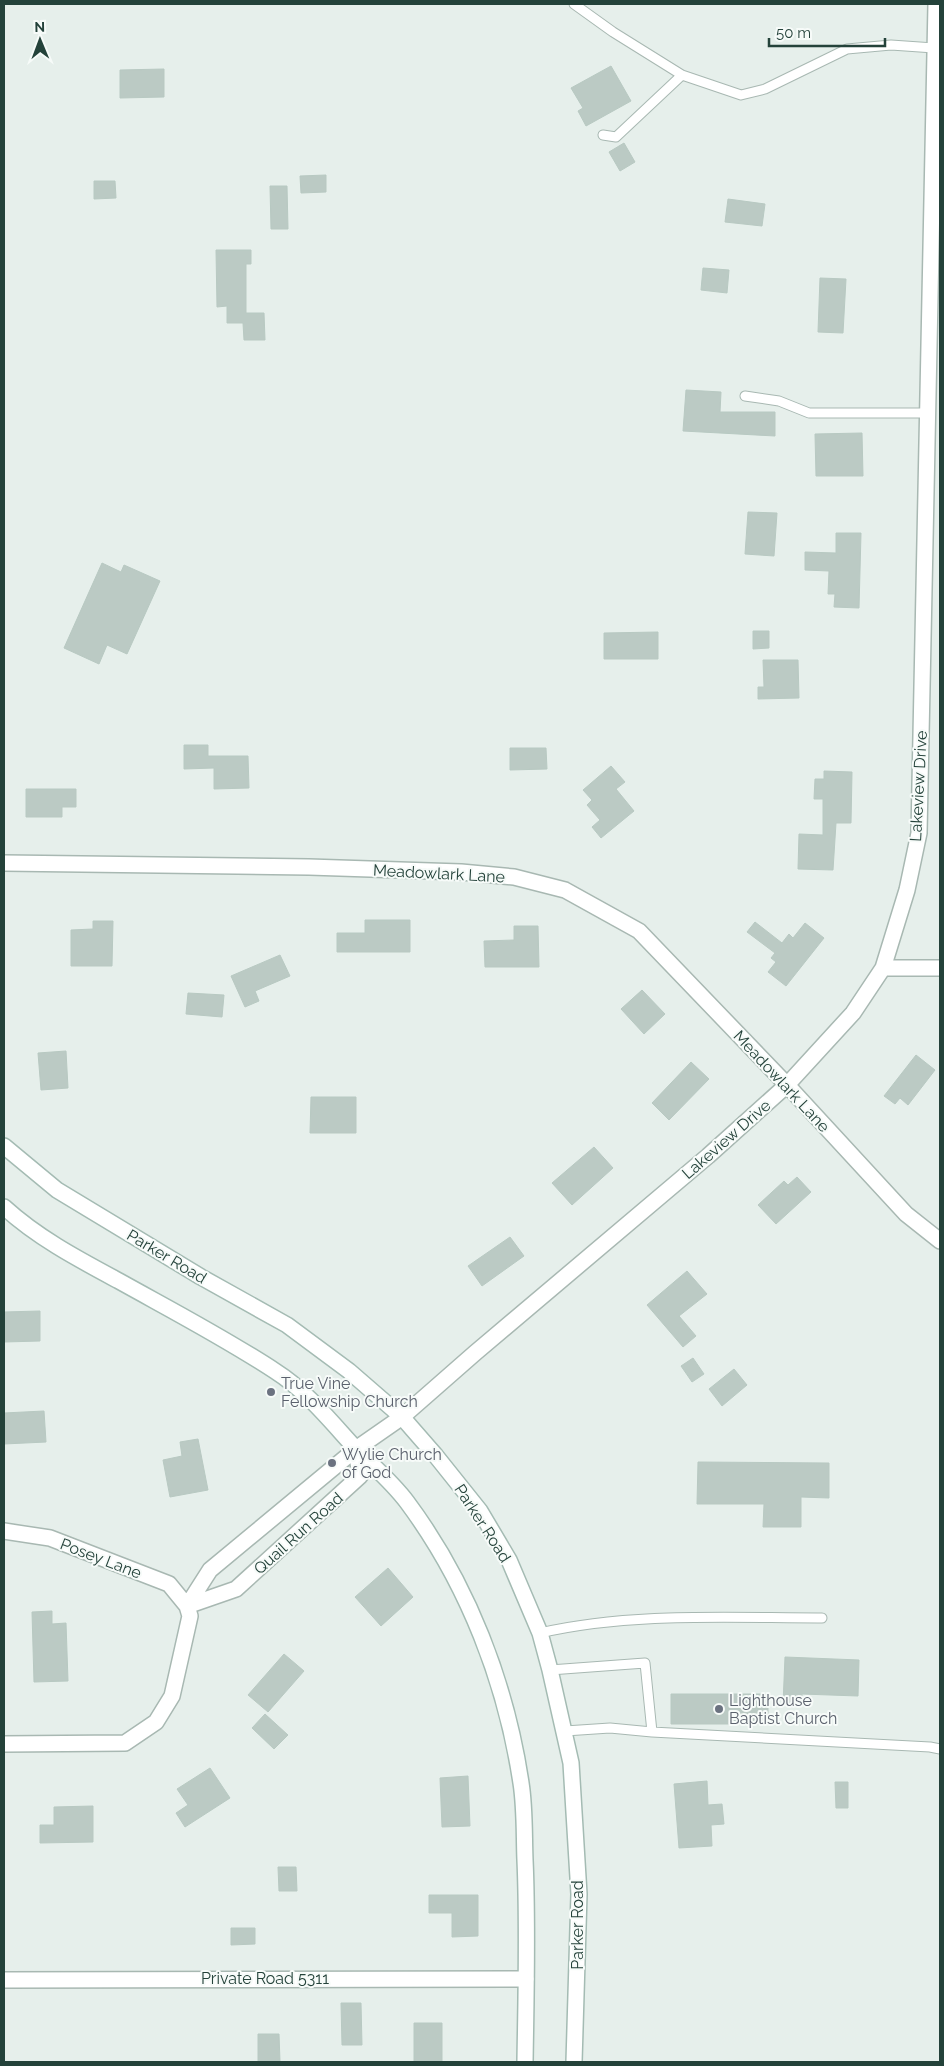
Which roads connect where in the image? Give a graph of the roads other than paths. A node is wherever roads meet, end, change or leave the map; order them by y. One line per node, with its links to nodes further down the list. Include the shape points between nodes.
1 (574, 4): 4 (lane)
2 (936, 4): 3 (street, Lakeview Drive)
3 (934, 48): 4 (lane, via 891,45 847,49 765,89 741,95); 7 (street, Lakeview Drive)
4 (682, 75): 5 (lane, via 616,137)
5 (603, 135)
6 (746, 396): 7 (lane, via 779,401 809,413)
7 (927, 413): 8 (street, Lakeview Drive)
8 (933, 462): 10 (street, Lakeview Drive, via 919,833 907,890)
9 (4, 863): 12 (street, Meadowlark Lane, via 460,872 514,877 565,890 639,931)
10 (883, 968): 11 (street); 12 (street, Lakeview Drive, via 853,1013)
11 (940, 968)
12 (787, 1085): 15 (street, Meadowlark Lane, via 906,1214); 16 (street, Lakeview Drive)
13 (4, 1146): 16 (street, Parker Road, via 57,1190 201,1277 287,1324)
14 (4, 1207): 17 (street, via 38,1235 82,1262 278,1372 315,1402)
15 (940, 1241)
16 (402, 1417): 17 (street, Lakeview Drive); 21 (street, Parker Road, via 480,1512 509,1560)
17 (356, 1449): 19 (street, Quail Run Road, via 210,1570); 19 (street, Quail Run Road, via 360,1476 236,1590); 27 (street, via 406,1499 434,1542 482,1637 506,1708 522,1786 527,1901)
18 (4, 1531): 19 (street, Posey Lane, via 50,1538 169,1584)
19 (187, 1606): 25 (street, via 190,1616 172,1696 156,1722 125,1743)
20 (822, 1618): 21 (lane, via 602,1621)
21 (540, 1633): 22 (street, Parker Road)
22 (550, 1670): 23 (street, Parker Road); 24 (lane, via 645,1663)
23 (564, 1731): 24 (lane, via 610,1728); 30 (street, Parker Road, via 570,1763 579,1894)
24 (652, 1732): 26 (lane)
25 (4, 1744)
26 (940, 1750)
27 (526, 1979): 28 (street, Private Road 5311); 29 (street)
28 (4, 1980)
29 (525, 2062)
30 (574, 2062)

